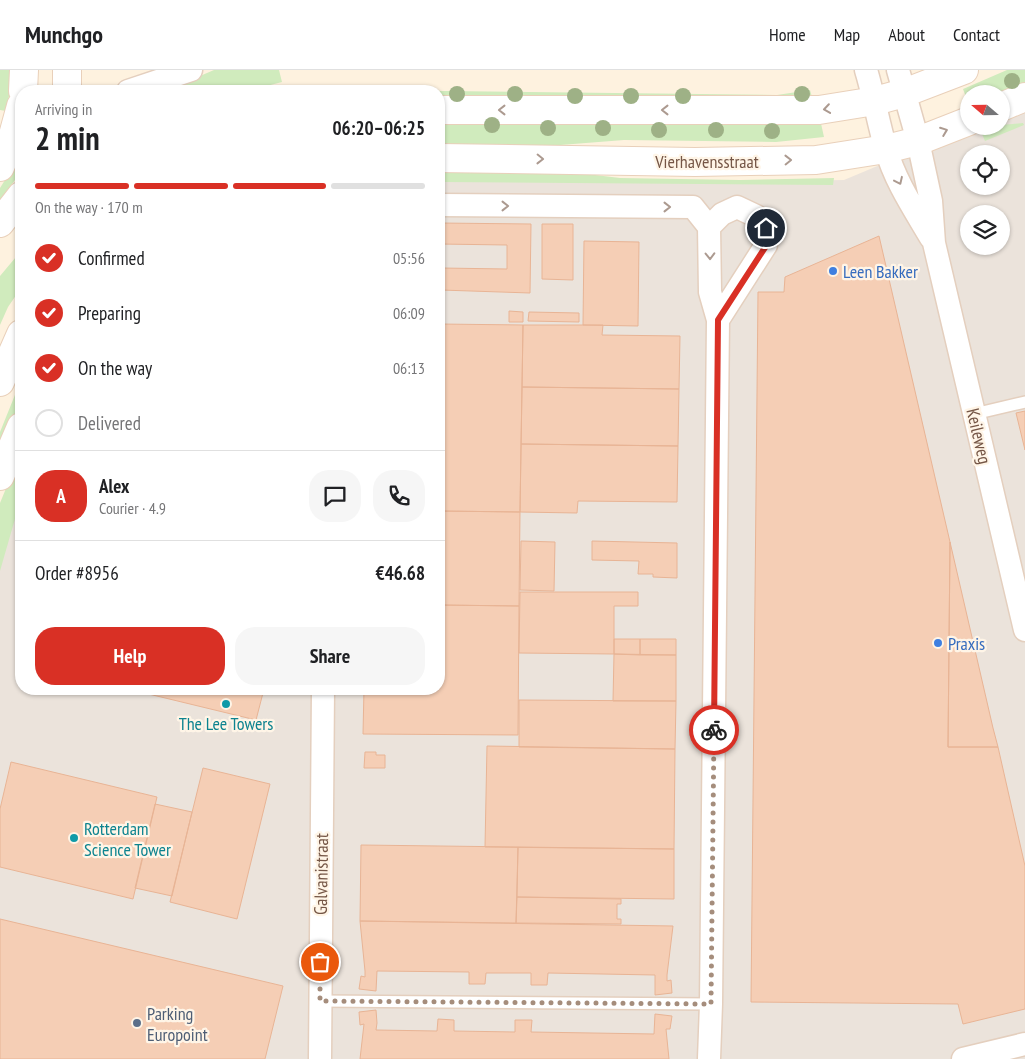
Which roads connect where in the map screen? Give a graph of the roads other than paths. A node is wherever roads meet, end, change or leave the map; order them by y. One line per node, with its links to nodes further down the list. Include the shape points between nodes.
1 (24, 70): 7 (main road)
2 (67, 70): 8 (main road)
3 (191, 70): 9 (street)
4 (866, 70): 11 (street)
5 (964, 70): 6 (main road)
6 (901, 82): 11 (main road); 16 (street, Keileweg)
7 (23, 85)
8 (67, 85)
9 (146, 85)
10 (1025, 97): 12 (main road)
11 (875, 101): 13 (main road, one-way to 13, via 819,110); 17 (street, Keileweg)
12 (1010, 103)
13 (445, 110)
14 (960, 125): 16 (main road, Vierhavensstraat, one-way to 14)
15 (15, 128): 19 (main road)
16 (918, 141): 17 (main road, Vierhavensstraat); 26 (street, Keileweg, via 931,201)
17 (886, 149): 18 (main road, Vierhavensstraat, one-way to 17, via 695,162 816,160); 26 (street, Keileweg, one-way to 26, via 899,183)
18 (445, 158)
19 (0, 167)
20 (445, 195): 23 (lane)
21 (15, 204): 24 (main road)
22 (445, 205): 23 (street)
23 (466, 205): 25 (street, one-way to 25, via 693,207)
24 (0, 223)
25 (709, 227): 27 (street, one-way to 27, via 710,292); 27 (street, via 722,214 738,207 756,216 766,228 766,246)
26 (934, 243): 31 (street, Keileweg)
27 (718, 320): 38 (street)
28 (15, 348): 29 (main road)
29 (0, 382)
30 (1025, 402): 31 (lane)
31 (974, 414): 34 (street, Keileweg)
32 (15, 441): 33 (main road)
33 (0, 476)
34 (1019, 576): 35 (street, Keileweg)
35 (1025, 630)
36 (323, 695): 37 (street, Galvanistraat)
37 (320, 1001): 38 (lane); 40 (street, Galvanistraat)
38 (711, 1004): 41 (street)
39 (1025, 1044): 42 (street)
40 (320, 1059)
41 (709, 1059)
42 (963, 1059)

